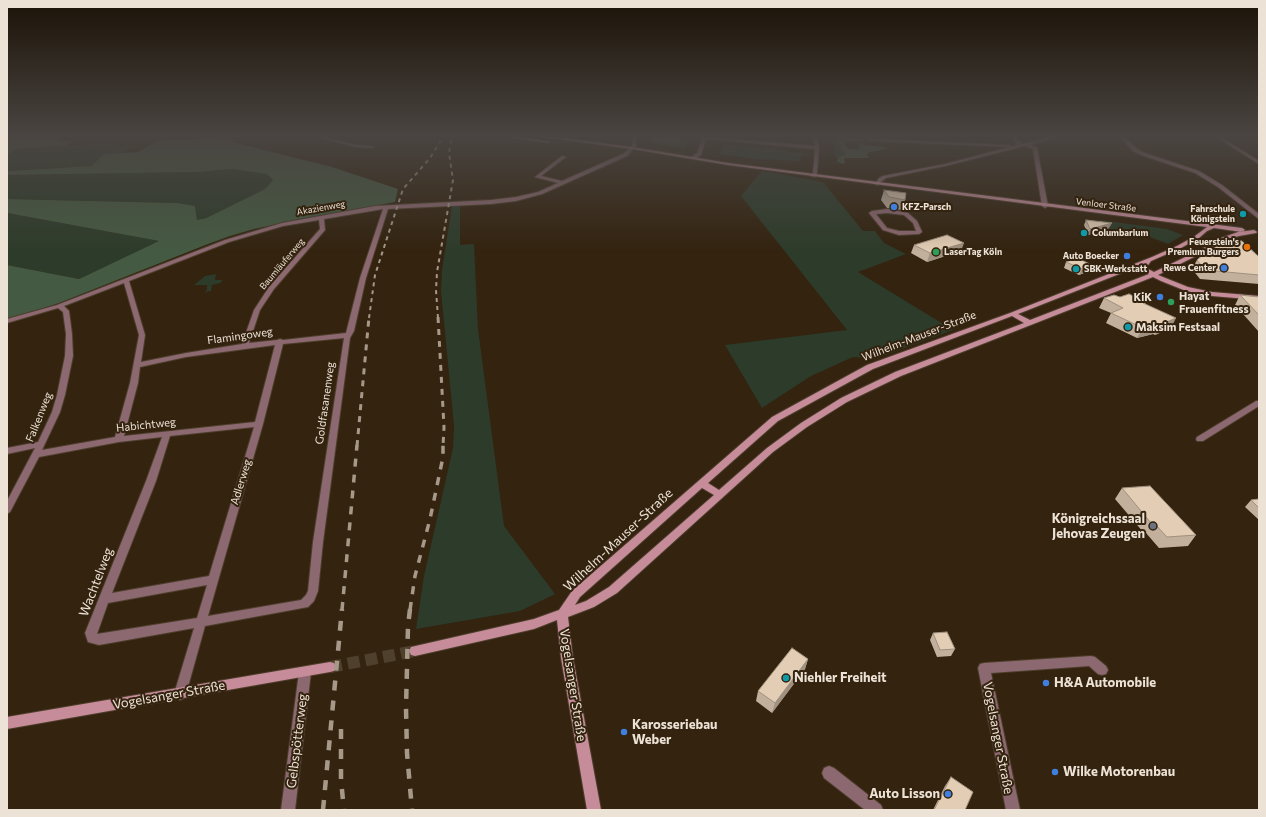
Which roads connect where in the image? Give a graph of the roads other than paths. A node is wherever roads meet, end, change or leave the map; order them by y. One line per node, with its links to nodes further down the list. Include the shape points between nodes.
1 (540, 175): 8 (street, via 537,177)
2 (581, 175): 8 (street, Akazienweg)
3 (807, 175): 7 (street, Venloer Straße)
4 (895, 175): 9 (street, via 885,177)
5 (1040, 175): 10 (street)
6 (1202, 175): 14 (street)
7 (813, 176): 9 (street, Venloer Straße)
8 (564, 183): 11 (street, Akazienweg, via 540,193 505,201)
9 (877, 184): 10 (street, Venloer Straße)
10 (1045, 206): 15 (street, Venloer Straße)
11 (386, 208): 13 (street, Akazienweg); 32 (street, Goldfasanenweg)
12 (887, 211): 12 (street, via 872,213 885,229 899,233 919,232 915,222 906,214)
13 (320, 217): 25 (street, Akazienweg, via 242,236); 34 (street, Baumläuferweg, via 322,229 271,288 257,310)
14 (1259, 217)
15 (1161, 221): 16 (street, Venloer Straße); 19 (street, Venloer Straße, via 1188,228)
16 (1212, 227): 17 (street, Venloer Straße); 19 (street, Wilhelm-Mauser-Straße)
17 (1219, 228): 18 (street, Venloer Straße); 20 (street, via 1224,231)
18 (1257, 232): 20 (street, Wilhelm-Mauser-Straße)
19 (1199, 236): 21 (street); 22 (street, Wilhelm-Mauser-Straße)
20 (1223, 238): 21 (street, Wilhelm-Mauser-Straße)
21 (1214, 243): 23 (street, Wilhelm-Mauser-Straße)
22 (1152, 259): 24 (street, via 1142,268); 29 (street, Wilhelm-Mauser-Straße)
23 (1161, 271): 24 (street, Wilhelm-Mauser-Straße); 26 (street, via 1164,276 1186,286)
24 (1153, 275): 26 (street, via 1186,289); 31 (street, Wilhelm-Mauser-Straße)
25 (126, 280): 28 (street, Akazienweg); 35 (street, via 142,335)
26 (1228, 295): 27 (street)
27 (1259, 298)
28 (59, 306): 30 (street, Akazienweg); 41 (street, Falkenweg, via 66,311 69,356 56,412)
29 (1012, 314): 31 (street); 44 (street, Wilhelm-Mauser-Straße, via 870,367 836,384 772,421)
30 (7, 321)
31 (1030, 323): 45 (street, Wilhelm-Mauser-Straße, via 898,374 844,400 786,438)
32 (348, 335): 33 (street, Flamingoweg); 50 (street, Goldfasanenweg, via 310,598 304,604)
33 (280, 341): 34 (street, Flamingoweg); 37 (street, Adlerweg)
34 (245, 346): 35 (street, Flamingoweg)
35 (137, 365): 39 (street)
36 (1259, 403): 40 (street)
37 (259, 424): 38 (street, Habichtweg); 47 (street, Adlerweg)
38 (167, 434): 39 (street, Habichtweg); 48 (street, Wachtelweg)
39 (119, 439): 43 (street, Habichtweg)
40 (1200, 439)
41 (41, 444): 42 (street); 43 (street, Falkenweg)
42 (7, 451)
43 (37, 454): 46 (street, Falkenweg)
44 (701, 483): 45 (street); 49 (street, Wilhelm-Mauser-Straße, via 576,594)
45 (719, 494): 49 (street, Wilhelm-Mauser-Straße, via 613,590 590,604)
46 (7, 510)
47 (212, 580): 48 (street); 50 (street, Adlerweg)
48 (104, 599): 50 (street, Wachtelweg, via 91,633 92,638 99,640)
49 (562, 614): 51 (street, Vogelsanger Straße, via 505,632); 59 (street, Vogelsanger Straße, via 567,658)
50 (200, 622): 55 (street, Adlerweg)
51 (415, 651)
52 (330, 667): 54 (street, Vogelsanger Straße)
53 (1102, 670): 61 (street, Vogelsanger Straße, via 1091,661 984,668)
54 (305, 672): 55 (street, Vogelsanger Straße); 58 (street, Gelbspötterweg)
55 (180, 694): 56 (street, Vogelsanger Straße)
56 (7, 723)
57 (829, 773): 60 (street)
58 (288, 810)
59 (594, 810)
60 (876, 810)
61 (1013, 810)

